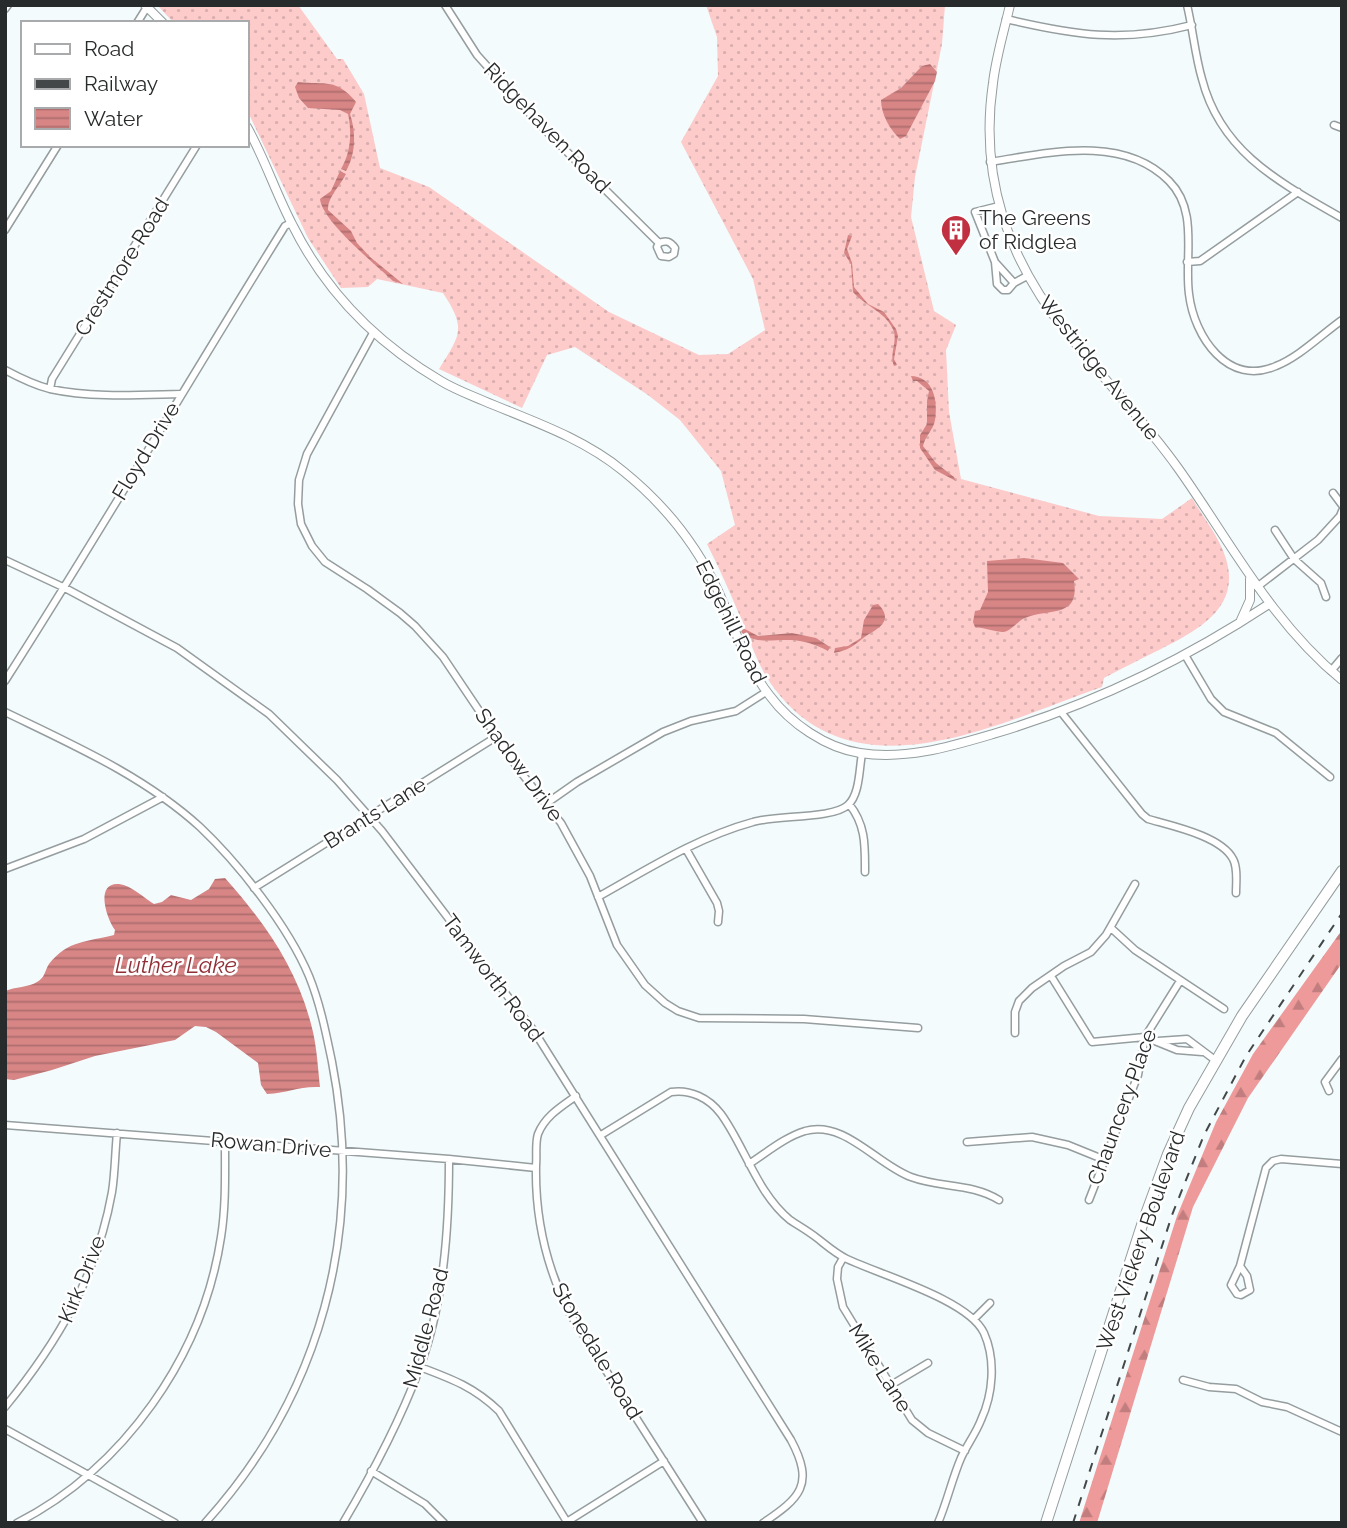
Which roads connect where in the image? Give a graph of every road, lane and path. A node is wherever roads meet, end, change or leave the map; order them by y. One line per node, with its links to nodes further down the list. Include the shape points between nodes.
1 (445, 5): 19 (street, Ridgehaven Road, via 486,65)
2 (1010, 5): 5 (street, Westridge Avenue)
3 (1187, 5): 7 (street)
4 (146, 6): 6 (street)
5 (1006, 19): 7 (street, via 1063,33 1117,37); 13 (street, Westridge Avenue, via 993,81)
6 (161, 21)
7 (1192, 25): 14 (street, via 1207,96 1230,136 1261,169)
8 (1334, 125): 9 (street)
9 (1342, 128)
10 (248, 130): 17 (street, Edgehill Road)
11 (57, 147): 18 (street)
12 (196, 147): 29 (street, Crestmore Road)
13 (990, 162): 15 (street, Westridge Avenue); 21 (street, via 1079,150 1121,156 1154,169 1170,182 1187,214)
14 (1298, 192): 16 (street); 21 (street, via 1200,261)
15 (999, 206): 20 (street, via 975,212); 24 (street, Westridge Avenue)
16 (1342, 218)
17 (291, 223): 27 (street, Edgehill Road, via 307,255); 30 (street, Floyd Drive)
18 (5, 230)
19 (659, 243)
20 (995, 262): 22 (street); 23 (street)
21 (1187, 262): 26 (street, via 1189,296 1206,342 1218,358 1242,370 1263,371 1279,365)
22 (1004, 272): 23 (street); 25 (street)
23 (997, 276): 25 (street, via 1003,290)
24 (1027, 276): 25 (street); 37 (street, Westridge Avenue, via 1068,334 1169,455)
25 (1014, 283)
26 (1342, 320)
27 (373, 333): 48 (street, Edgehill Road, via 442,382 601,454 654,497 708,569); 51 (street, Shadow Drive, via 307,454 299,480 301,524 325,562 400,613 429,641)
28 (5, 370): 29 (street)
29 (50, 389): 30 (street)
30 (180, 394): 39 (street, Floyd Drive)
31 (1333, 493): 32 (street)
32 (1342, 505)
33 (1341, 514): 35 (street)
34 (1275, 530): 35 (street)
35 (1294, 559): 38 (street); 40 (street, via 1321,583)
36 (5, 560): 39 (street, Tamworth Road)
37 (1249, 576): 38 (street, Westridge Avenue); 42 (street, via 1250,600)
38 (1257, 587): 41 (street, Westridge Avenue)
39 (65, 588): 47 (street, Floyd Drive); 57 (street, Tamworth Road, via 177,648 269,714)
40 (1326, 597)
41 (1269, 604): 42 (street, Edgehill Road); 45 (street, Westridge Avenue)
42 (1238, 624): 43 (street, Edgehill Road)
43 (1185, 655): 50 (street, Edgehill Road); 53 (street, via 1224,712 1276,733)
44 (1342, 658): 45 (street)
45 (1331, 671): 46 (street, Westridge Avenue)
46 (1342, 680)
47 (5, 681)
48 (766, 692): 52 (street, Edgehill Road, via 807,730); 55 (street, via 736,711 663,732)
49 (5, 712): 54 (street)
50 (1061, 712): 52 (street, Edgehill Road, via 927,752); 64 (street, via 1142,814 1225,849 1235,863)
51 (496, 737): 55 (street, Shadow Drive); 57 (street, Brants Lane)
52 (862, 754): 56 (street)
53 (1330, 777)
54 (163, 797): 59 (street, via 84,839); 63 (street, via 214,841)
55 (547, 803): 65 (street, Shadow Drive, via 577,849)
56 (849, 804): 58 (street, via 830,813 756,821 711,835); 61 (street, via 862,826)
57 (369, 816): 63 (street, Brants Lane); 79 (street, Tamworth Road, via 498,982)
58 (686, 849): 65 (street); 66 (street, via 718,903)
59 (5, 869)
60 (1342, 871): 77 (main road, West Vickery Boulevard)
61 (865, 872)
62 (1135, 884): 67 (street)
63 (254, 888): 85 (street, via 296,952 316,997 338,1091)
64 (1236, 893)
65 (598, 897): 71 (street, Shadow Drive, via 625,959 654,995 678,1011 699,1018 804,1019)
66 (718, 922)
67 (1111, 928): 68 (street, via 1091,952); 69 (street)
68 (1051, 976): 72 (street, via 1019,1001); 73 (street, via 1092,1042)
69 (1180, 981): 70 (street); 73 (street, Chauncery Place)
70 (1224, 1009)
71 (918, 1028)
72 (1015, 1033)
73 (1144, 1037): 74 (street); 87 (street, Chauncery Place, via 1138,1075)
74 (1157, 1041): 75 (street, via 1177,1050); 75 (street, via 1184,1038)
75 (1202, 1052): 77 (street)
76 (1342, 1059): 78 (street, via 1325,1082)
77 (1215, 1060): 117 (main road, West Vickery Boulevard, via 1157,1184)
78 (1329, 1091)
79 (576, 1096): 82 (street, Tamworth Road); 90 (street, Stonedale Road, via 545,1121 537,1136)
80 (5, 1125): 81 (street, Rowan Drive)
81 (117, 1133): 83 (street, Rowan Drive); 101 (street, Kirk Drive, via 99,1243 79,1293 50,1349)
82 (601, 1136): 88 (street, via 671,1092 687,1091 721,1113); 115 (street, Tamworth Road, via 797,1452 803,1473 799,1491 789,1505)
83 (225, 1142): 85 (street, Rowan Drive); 107 (street, via 221,1240 197,1323 152,1405)
84 (968, 1142): 87 (street, via 1032,1137)
85 (343, 1151): 86 (street, Rowan Drive); 111 (street, via 336,1256 315,1340 266,1443)
86 (449, 1159): 90 (street, Rowan Drive); 98 (street, Middle Road, via 444,1263)
87 (1105, 1160): 92 (street, Chauncery Place)
88 (749, 1164): 91 (street, via 804,1132 830,1130 909,1177 985,1191); 93 (street, via 788,1219)
89 (1342, 1164): 94 (street, via 1273,1161 1266,1168)
90 (536, 1168): 105 (street, Stonedale Road, via 538,1218 561,1297)
91 (999, 1200)
92 (1089, 1200)
93 (843, 1258): 96 (street, via 953,1304); 100 (street, Mike Lane, via 837,1279 843,1307)
94 (1240, 1266)
95 (990, 1303): 96 (street)
96 (975, 1318): 104 (street, via 989,1346 991,1382 982,1420)
97 (928, 1363): 100 (street)
98 (420, 1367): 106 (street, Middle Road); 108 (street, via 464,1384 499,1411)
99 (1183, 1380): 103 (street, via 1236,1389)
100 (891, 1385): 104 (street, Mike Lane, via 917,1426)
101 (5, 1407)
102 (5, 1429): 107 (street)
103 (1342, 1432)
104 (965, 1451): 116 (street)
105 (664, 1461): 108 (street); 114 (street, Stonedale Road)
106 (371, 1471): 112 (street, Middle Road); 113 (street, via 417,1499)
107 (87, 1475): 109 (street, via 66,1494); 110 (street)
108 (566, 1522)
109 (18, 1523)
110 (175, 1523)
111 (205, 1523)
112 (343, 1523)
113 (444, 1523)
114 (703, 1523)
115 (762, 1523)
116 (938, 1523)
117 (1046, 1523)

